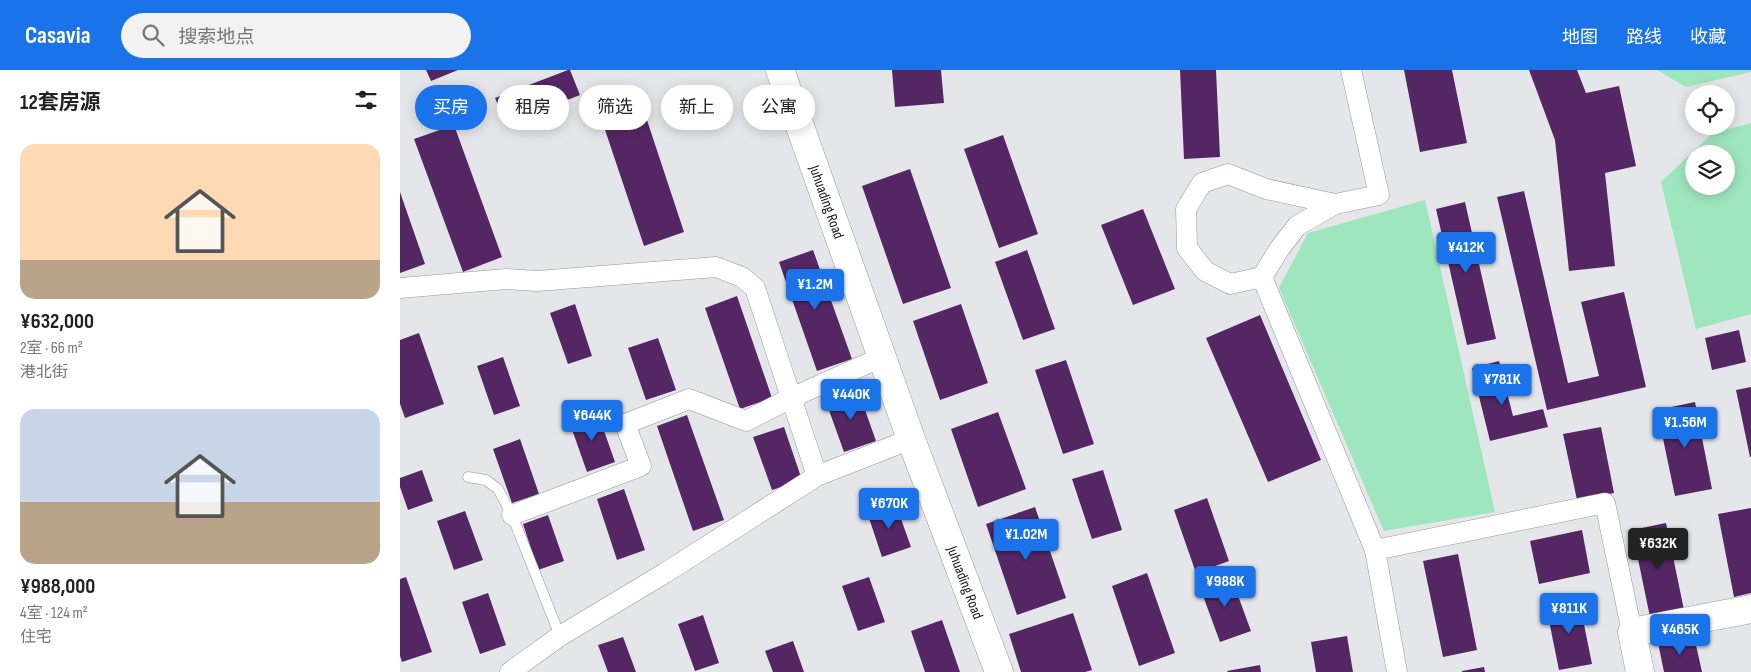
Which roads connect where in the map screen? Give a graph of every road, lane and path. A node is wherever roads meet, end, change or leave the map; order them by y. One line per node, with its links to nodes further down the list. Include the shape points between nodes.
1 (780, 70): 4 (street)
2 (786, 70): 5 (street)
3 (1351, 70): 7 (street, via 1379,195)
4 (785, 85)
5 (788, 85)
6 (801, 130): 10 (street, Juhuading Road)
7 (1335, 204): 8 (street, via 1297,226); 8 (street, via 1266,189 1228,174 1202,183 1186,209 1187,248 1205,271 1230,284)
8 (1262, 277): 16 (street)
9 (400, 288): 11 (street, via 716,267 742,277 755,288)
10 (882, 358): 11 (street); 12 (street, Juhuading Road)
11 (791, 398): 13 (street); 15 (street, via 746,420 689,399 625,424 641,466)
12 (912, 440): 13 (street); 21 (street, Juhuading Road)
13 (817, 476): 19 (street)
14 (468, 477): 15 (lane, via 486,480 498,489)
15 (512, 515): 19 (lane)
16 (1375, 550): 18 (street, via 1605,503); 22 (street)
17 (1751, 609): 18 (street)
18 (1632, 632): 23 (street)
19 (560, 636): 20 (street)
20 (510, 672)
21 (999, 672)
22 (1397, 672)
23 (1640, 672)

